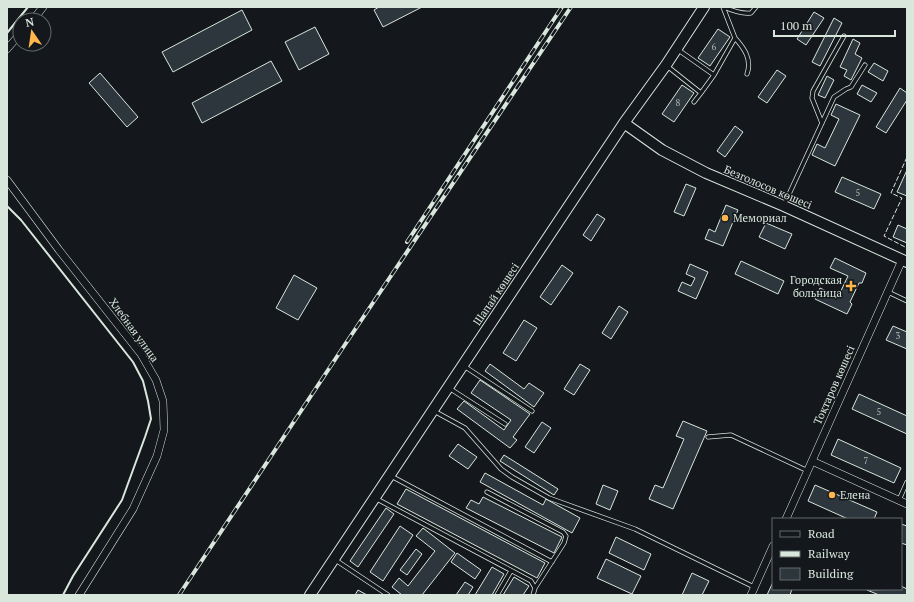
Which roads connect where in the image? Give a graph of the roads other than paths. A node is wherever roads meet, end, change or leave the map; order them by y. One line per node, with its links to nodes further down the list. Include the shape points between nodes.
1 (704, 7): 6 (street, Шапай көшесі)
2 (723, 7): 3 (lane, via 744,14 751,13); 5 (lane)
3 (756, 7)
4 (844, 36): 14 (lane, via 813,91 812,98)
5 (736, 38): 9 (lane, via 744,47 748,58); 10 (lane)
6 (677, 48): 7 (street, Шапай көшесі); 10 (lane)
7 (666, 65): 11 (lane); 13 (street, Шапай көшесі)
8 (865, 65): 14 (lane, via 851,87 834,97)
9 (747, 74)
10 (714, 75): 11 (lane)
11 (701, 94): 12 (lane)
12 (694, 102)
13 (624, 123): 16 (street, Безголосов көшесі, via 662,150 706,173); 20 (street, Шапай көшесі)
14 (822, 123): 16 (lane)
15 (7, 180): 41 (street, Хлебная улица, via 141,354 156,380 163,400 164,430 158,456 133,509)
16 (784, 206): 17 (street, Безголосов көшесі)
17 (905, 261): 18 (street, Тоқтаров көшесі)
18 (888, 292): 19 (lane); 26 (street, Тоқтаров көшесі)
19 (907, 301)
20 (463, 365): 21 (street, Шапай көшесі); 23 (lane)
21 (448, 387): 22 (street, Шапай көшесі); 24 (lane)
22 (433, 410): 28 (street, Шапай көшесі); 39 (lane, via 465,428 501,469 536,491 636,529)
23 (532, 411)
24 (505, 424)
25 (708, 437): 27 (lane, via 731,435)
26 (812, 461): 27 (street, Тоқтаров көшесі); 32 (street)
27 (808, 471): 34 (street, Тоқтаров көшесі)
28 (390, 476): 31 (street, Шапай көшесі); 37 (lane)
29 (907, 482): 32 (lane)
30 (487, 492): 37 (lane, via 564,532 564,544)
31 (374, 498): 36 (street, Шапай көшесі); 38 (lane)
32 (899, 500): 33 (street)
33 (907, 504)
34 (786, 518)
35 (772, 548): 39 (street)
36 (333, 559): 42 (street, Шапай көшесі); 43 (lane)
37 (552, 562): 40 (lane)
38 (512, 571): 40 (lane, via 530,581); 44 (lane)
39 (754, 587): 46 (street)
40 (535, 588): 45 (lane)
41 (79, 595)
42 (310, 595)
43 (388, 595)
44 (497, 595)
45 (533, 595)
46 (751, 595)

